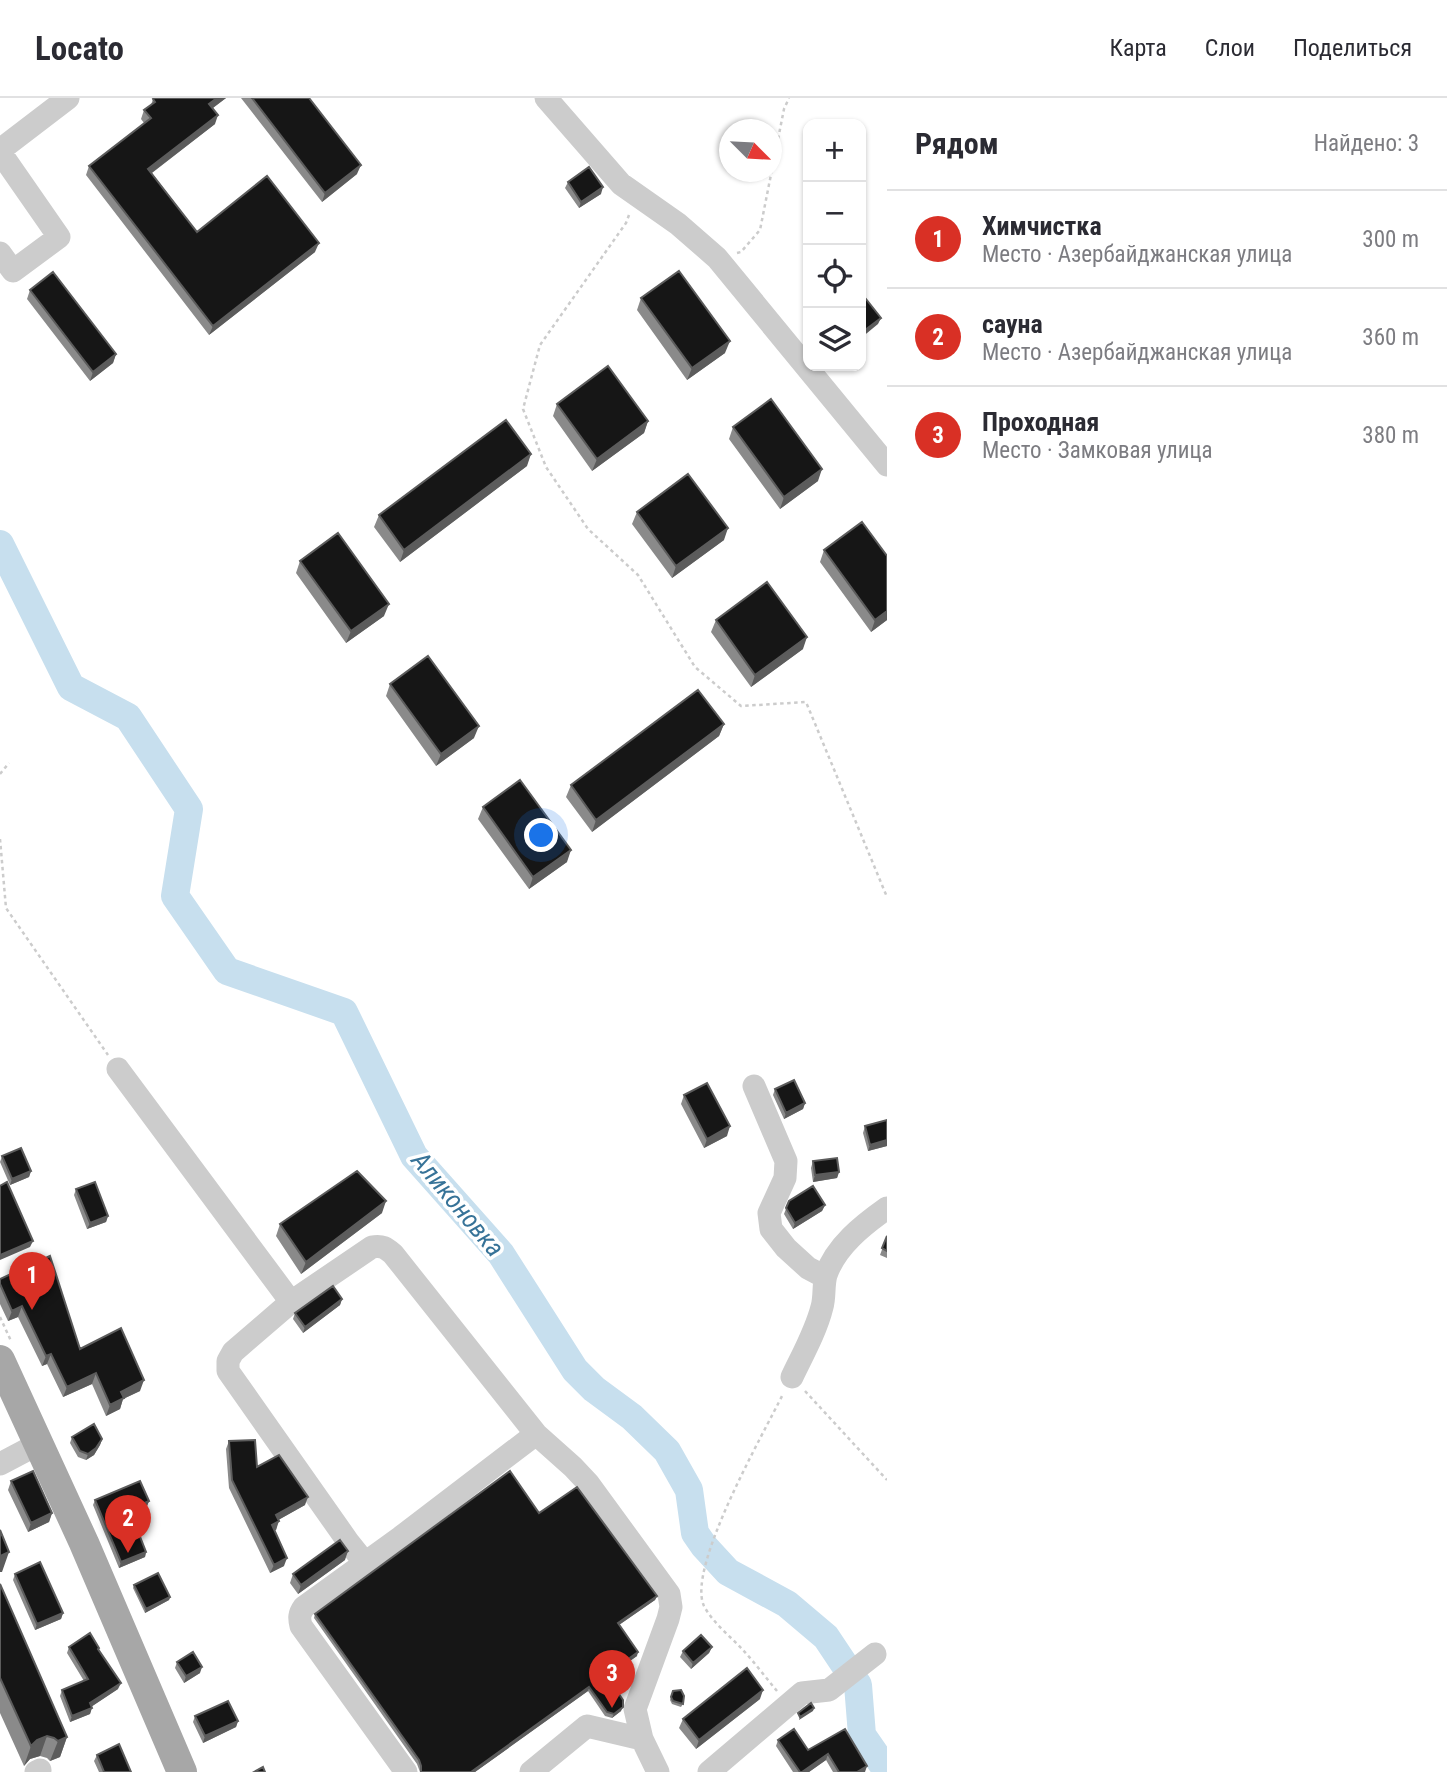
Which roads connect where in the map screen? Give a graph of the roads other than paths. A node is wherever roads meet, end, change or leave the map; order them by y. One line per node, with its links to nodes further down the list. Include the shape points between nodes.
1 (68, 98): 3 (street)
2 (545, 98): 5 (street, via 621,184 717,258)
3 (0, 151): 4 (street, via 59,237 13,271)
4 (0, 253)
5 (887, 465)
6 (118, 1069): 10 (street)
7 (754, 1086): 9 (street, via 786,1161 785,1178 769,1213 771,1229 808,1268)
8 (887, 1208): 9 (street, via 847,1241)
9 (825, 1277): 12 (street, via 823,1306)
10 (291, 1303): 13 (street, via 372,1247 387,1248); 16 (street, via 233,1352 228,1371)
11 (0, 1360): 14 (main road)
12 (792, 1377)
13 (536, 1434): 16 (street); 18 (street, via 588,1483 668,1594 668,1619 635,1709)
14 (38, 1444): 15 (street); 19 (main road)
15 (0, 1464)
16 (365, 1563): 20 (street, via 304,1608 299,1619)
17 (876, 1654): 23 (street, via 829,1690 802,1693)
18 (642, 1739): 21 (street, via 587,1726); 22 (street)
19 (182, 1772)
20 (406, 1772)
21 (531, 1772)
22 (658, 1772)
23 (709, 1772)

